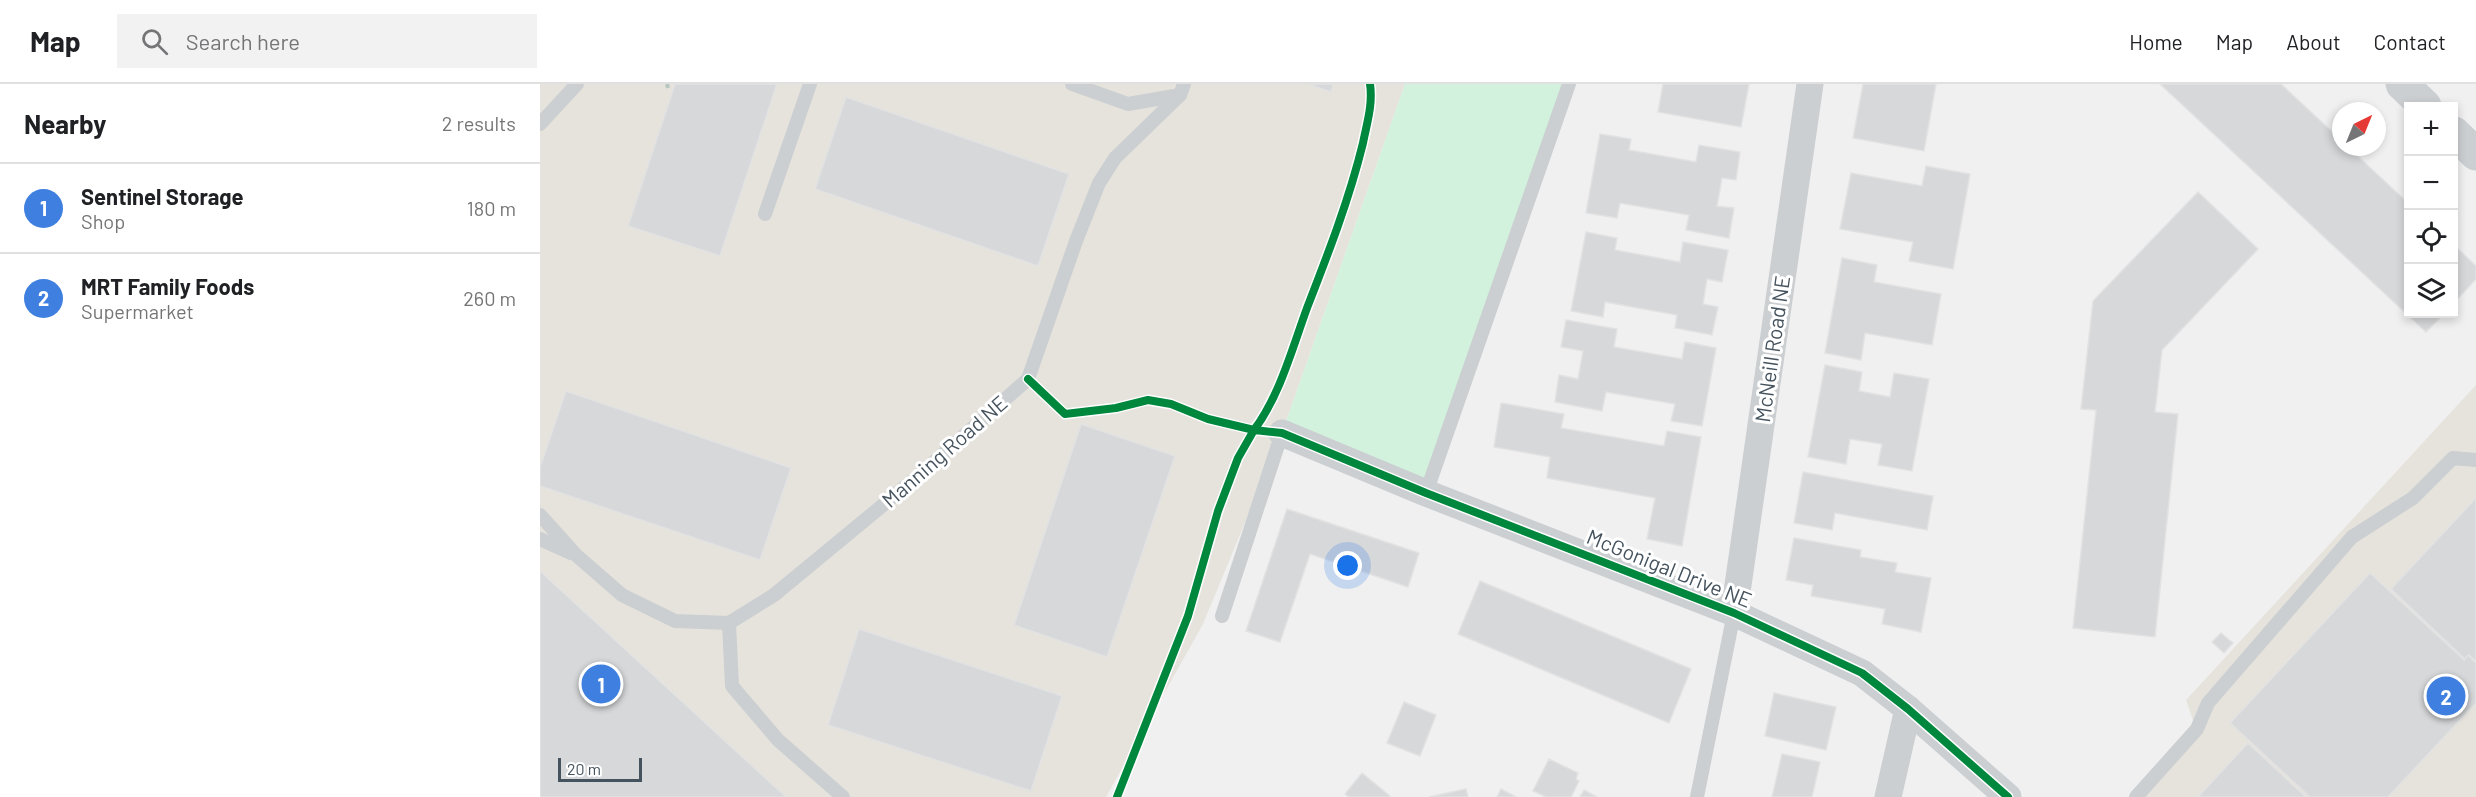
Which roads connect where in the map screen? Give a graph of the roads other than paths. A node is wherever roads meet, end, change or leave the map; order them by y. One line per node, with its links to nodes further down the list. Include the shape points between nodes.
1 (577, 84): 9 (lane)
2 (810, 84): 12 (lane)
3 (1072, 84): 7 (lane, via 1128,104)
4 (1569, 84): 15 (lane)
5 (1810, 84): 19 (street, McNeill Road NE)
6 (2402, 84): 8 (street)
7 (1182, 90): 21 (lane, Manning Road NE, via 1115,158 1099,183 1028,379 807,570)
8 (2422, 102)
9 (540, 124)
10 (2458, 137): 11 (street)
11 (2476, 154)
12 (765, 214)
13 (1281, 433): 15 (street, McGonigal Drive NE); 20 (lane)
14 (2476, 460): 27 (lane, via 2453,458 2413,498 2352,537 2208,703 2197,729)
15 (1426, 493): 19 (street, McGonigal Drive NE)
16 (540, 515): 18 (lane)
17 (540, 539): 18 (lane)
18 (576, 555): 21 (lane, via 622,595 675,621)
19 (1734, 613): 22 (street, McGonigal Drive NE, via 1862,673); 24 (lane)
20 (1222, 616)
21 (729, 624): 23 (lane, via 732,686 778,740)
22 (1908, 709): 25 (street); 26 (street, McGonigal Drive NE)
23 (843, 797)
24 (1697, 797)
25 (1888, 797)
26 (2008, 797)
27 (2136, 797)

